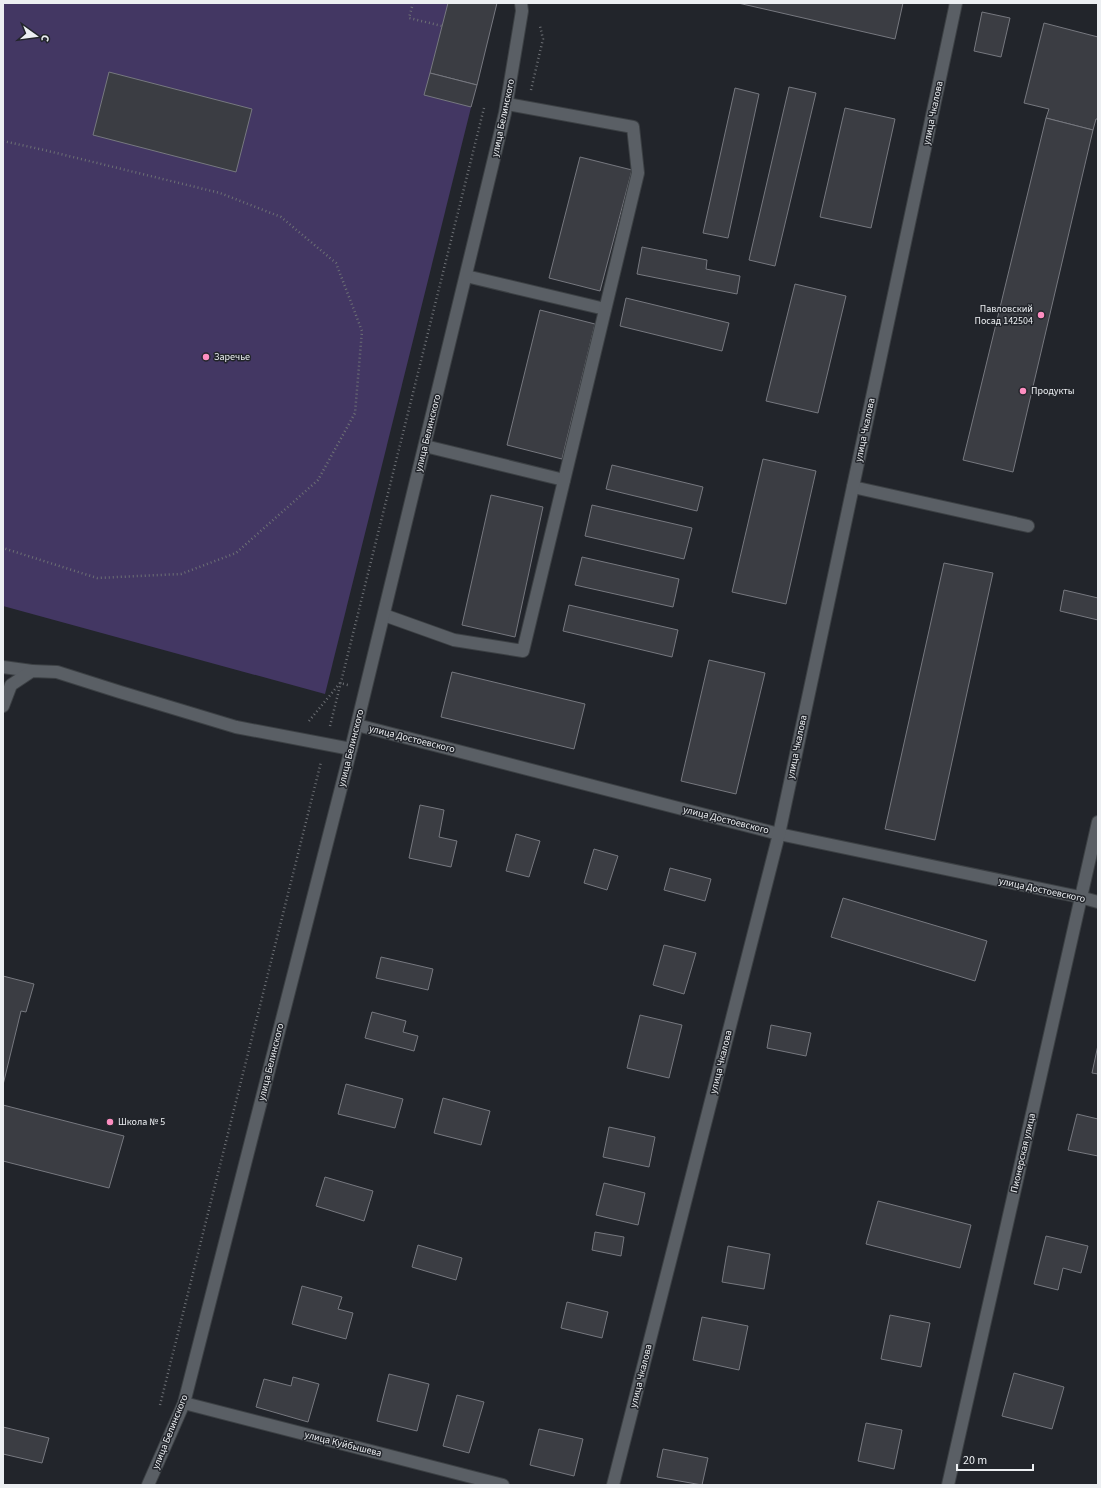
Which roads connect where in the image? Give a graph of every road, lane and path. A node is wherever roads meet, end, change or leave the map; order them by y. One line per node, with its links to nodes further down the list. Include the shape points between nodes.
1 (413, 3): 4 (path, via 409,18)
2 (521, 3): 5 (street, улица Белинского)
3 (956, 3): 12 (street, улица Чкалова)
4 (442, 26)
5 (507, 104): 8 (street, улица Белинского); 9 (street, via 633,127 638,173)
6 (485, 106): 18 (path)
7 (3, 141): 14 (path, via 220,194 280,217 336,263 362,331 355,413 318,480 236,552 181,574 96,578)
8 (466, 276): 9 (street); 10 (street, улица Белинского)
9 (605, 309): 11 (street)
10 (425, 446): 11 (street); 15 (street, улица Белинского)
11 (564, 480): 15 (street, via 523,651 454,640)
12 (853, 487): 13 (street); 25 (street, улица Чкалова)
13 (1028, 526)
14 (3, 548)
15 (384, 615): 20 (street, улица Белинского)
16 (3, 667): 17 (street)
17 (32, 671): 19 (street, via 11,685); 21 (street, via 57,672 236,726)
18 (340, 683): 21 (path); 22 (path)
19 (3, 706)
20 (357, 725): 23 (street, улица Белинского); 25 (street, улица Достоевского)
21 (295, 738): 22 (street)
22 (325, 744): 23 (street); 29 (path)
23 (351, 749): 28 (street, улица Белинского)
24 (1098, 822): 26 (street, Пионерская улица)
25 (779, 834): 26 (street, улица Достоевского); 32 (street, улица Чкалова)
26 (1080, 897): 27 (street, улица Достоевского); 33 (street, Пионерская улица)
27 (1098, 902)
28 (184, 1403): 30 (street, улица Белинского); 31 (street, улица Куйбышева)
29 (159, 1412)
30 (148, 1485)
31 (503, 1485)
32 (613, 1485)
33 (948, 1485)

